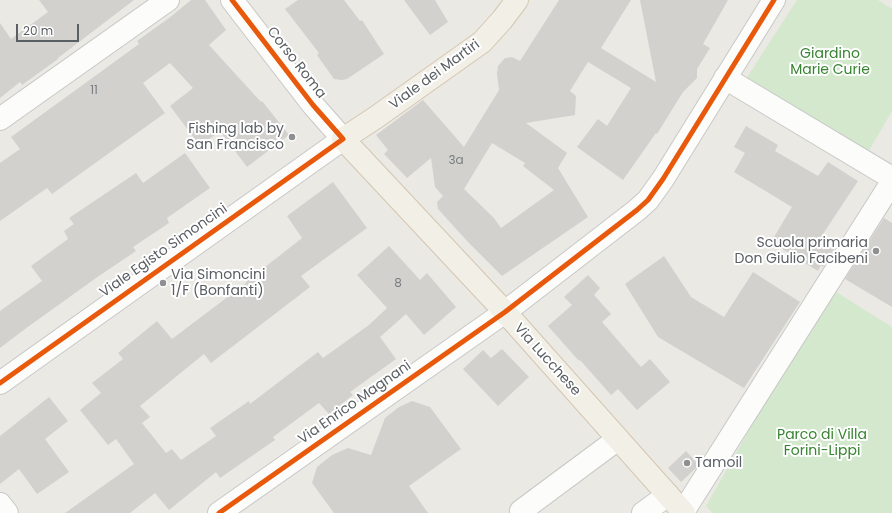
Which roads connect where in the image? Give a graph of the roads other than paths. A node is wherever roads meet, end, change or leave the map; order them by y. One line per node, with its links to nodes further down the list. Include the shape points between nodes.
1 (168, 0): 6 (street)
2 (232, 0): 7 (street, Corso Roma, via 313,105)
3 (517, 0): 7 (main road, Viale dei Martiri, via 482,42)
4 (774, 0): 5 (street, Via Enrico Magnani)
5 (726, 78): 8 (street); 10 (street, Via Enrico Magnani, via 648,200)
6 (0, 119)
7 (343, 139): 10 (main road, Via Lucchese); 11 (street, Viale Egisto Simoncini)
8 (892, 178)
9 (892, 182): 19 (street)
10 (505, 312): 12 (main road, Via Lucchese); 17 (street, Via Enrico Magnani)
11 (0, 383)
12 (618, 439): 13 (main road, Via Lucchese); 15 (street)
13 (668, 495): 18 (street); 19 (main road, Via Lucchese)
14 (0, 504): 16 (street)
15 (521, 511)
16 (7, 513)
17 (219, 513)
18 (643, 513)
19 (683, 513)

